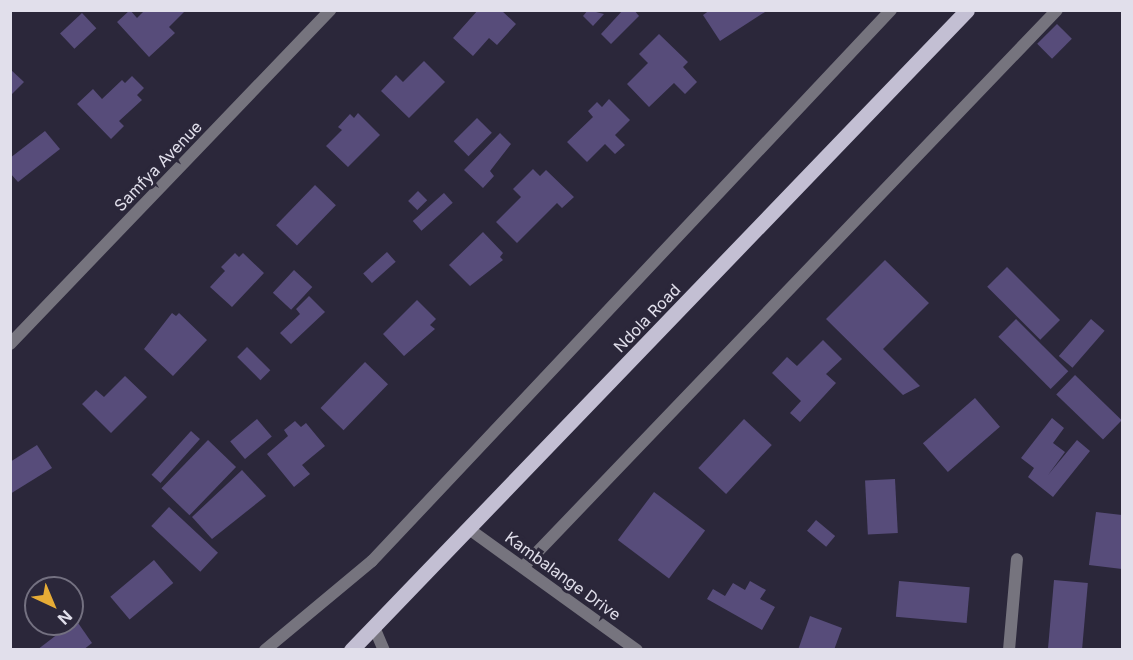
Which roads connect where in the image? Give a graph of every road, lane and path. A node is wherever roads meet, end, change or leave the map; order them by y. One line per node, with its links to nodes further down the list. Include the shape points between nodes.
1 (330, 10): 5 (street, Samfya Avenue)
2 (891, 10): 10 (street, via 372,561)
3 (967, 10): 6 (main road, Ndola Road)
4 (1057, 10): 8 (street)
5 (10, 344)
6 (469, 529): 8 (street, Kambalange Drive); 9 (main road, Ndola Road)
7 (1017, 559): 14 (street)
8 (524, 566): 13 (street, Kambalange Drive)
9 (374, 627): 11 (main road, Ndola Road); 12 (street)
10 (265, 650)
11 (351, 650)
12 (384, 650)
13 (637, 650)
14 (1009, 650)

